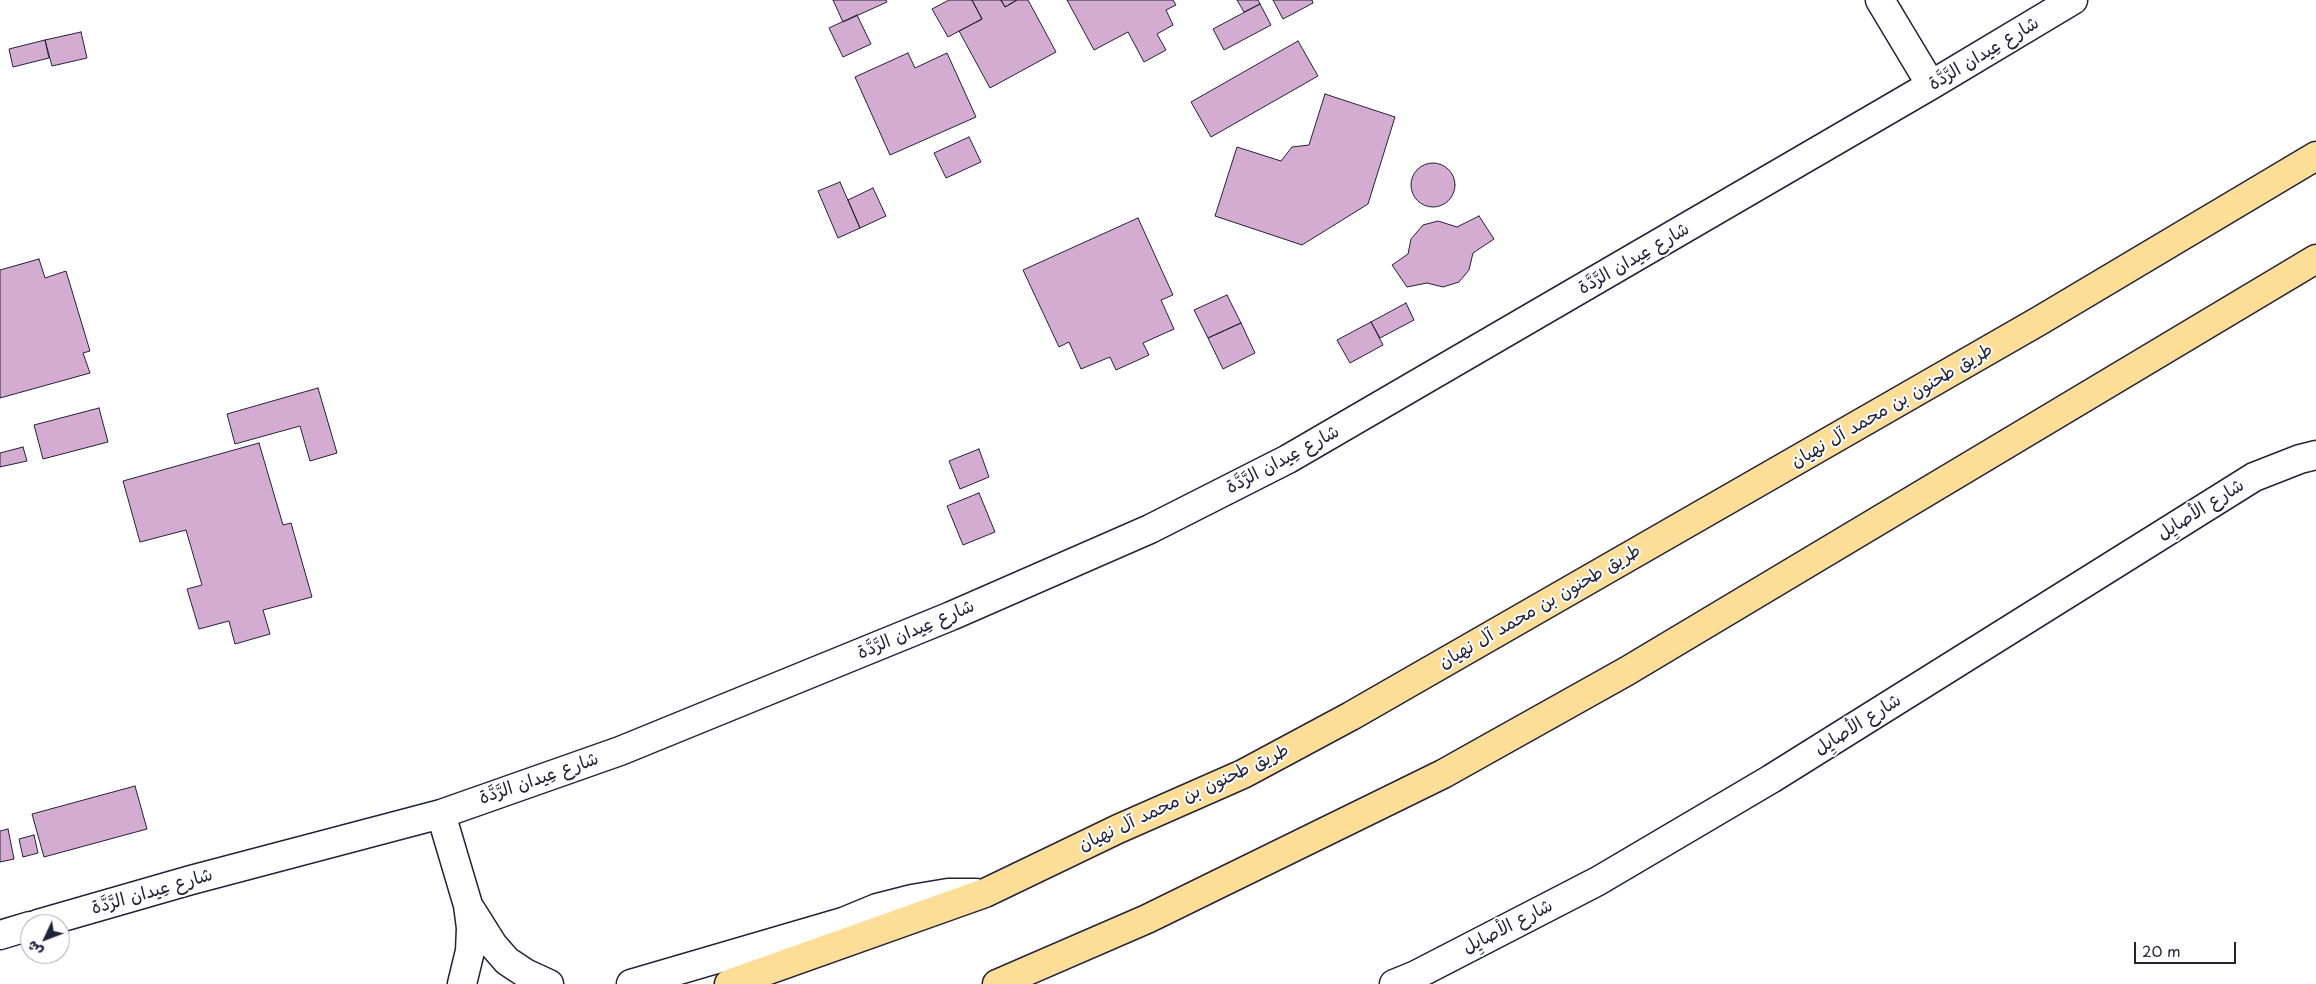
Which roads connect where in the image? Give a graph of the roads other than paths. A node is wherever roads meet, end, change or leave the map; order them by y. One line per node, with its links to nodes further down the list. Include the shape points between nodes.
1 (1880, 0): 3 (street)
2 (2073, 0): 3 (street, شارع عِيدان الرَّدَّة)
3 (1931, 86): 7 (street, شارع عِيدان الرَّدَّة, via 1297,454 1150,529 951,616 620,751)
4 (2316, 156): 8 (main road, طريق طحنون بن محمد آل نهيان, via 2039,321 1351,716 1243,774)
5 (2316, 258): 17 (main road, via 1635,666 1443,774 1147,919)
6 (2316, 455): 18 (street, شارع الأصايِل, via 2254,477 1763,784 1598,880)
7 (441, 814): 9 (street); 10 (street, شارع عِيدان الرَّدَّة)
8 (985, 893): 15 (street, via 948,893 912,899); 16 (main road, طريق طحنون بن محمد آل نهيان)
9 (468, 906): 13 (street, via 470,951); 14 (street, via 507,961)
10 (70, 915)
11 (20, 929): 12 (street)
12 (0, 935)
13 (462, 984)
14 (549, 984)
15 (630, 984)
16 (729, 984)
17 (998, 984)
18 (1394, 984)

